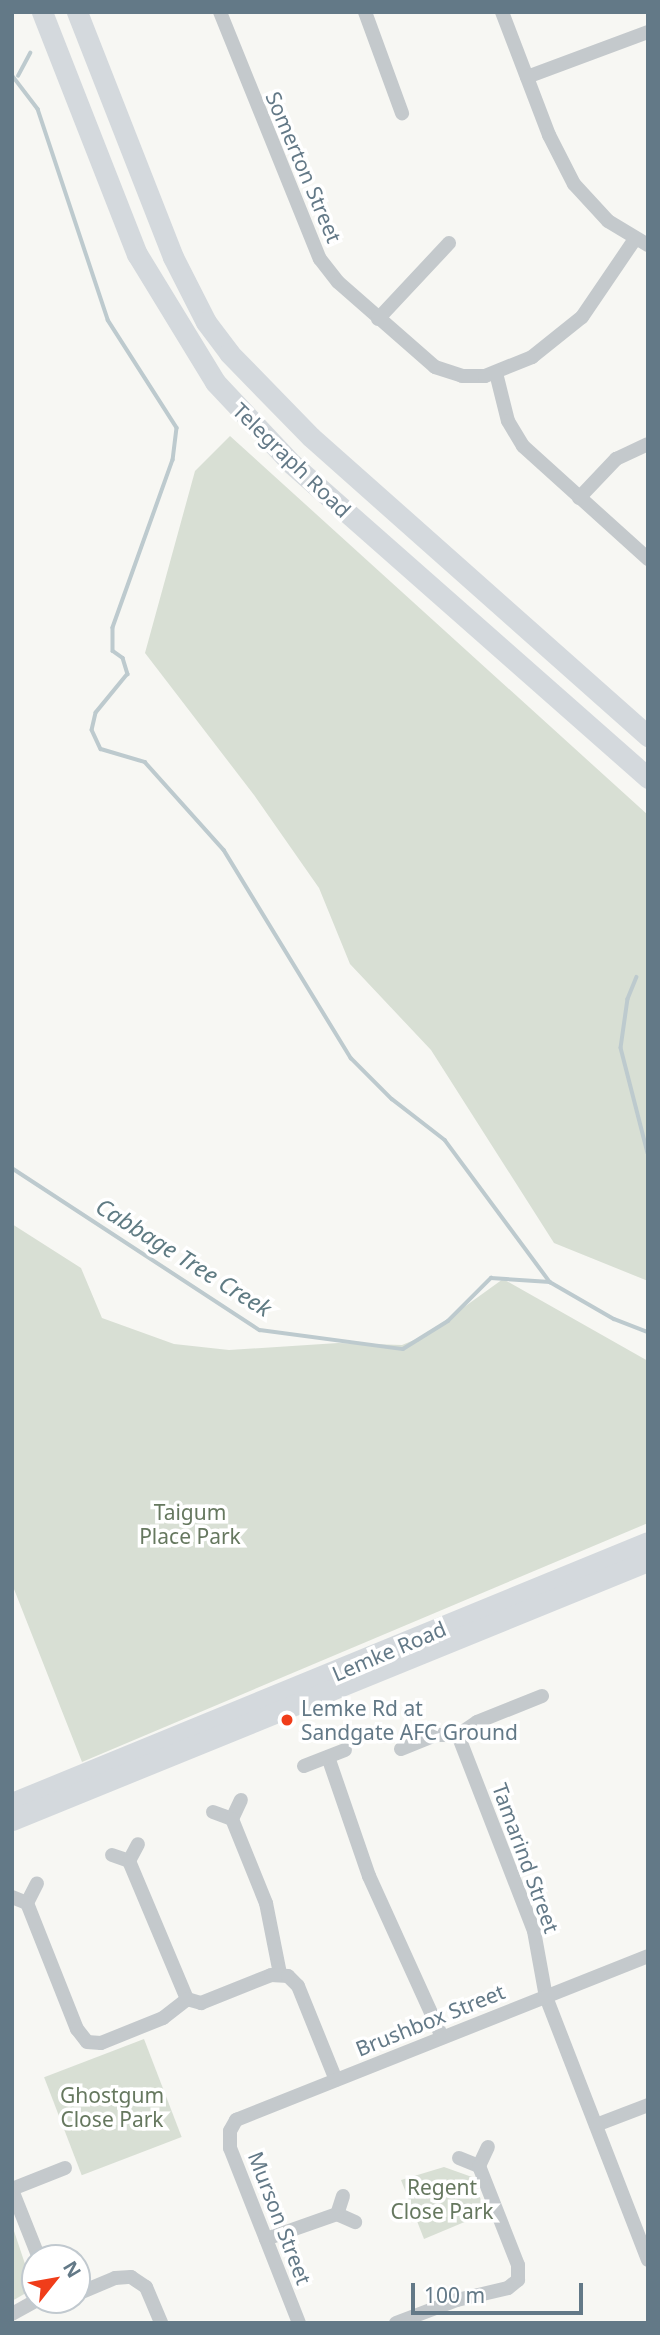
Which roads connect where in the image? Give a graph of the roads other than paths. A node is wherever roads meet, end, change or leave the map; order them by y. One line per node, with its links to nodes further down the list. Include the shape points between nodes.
1 (42, 12): 17 (main road, Telegraph Road, via 137,254 215,382 292,464)
2 (77, 12): 16 (main road, Telegraph Road, via 173,257 206,322 229,353 303,430)
3 (219, 12): 11 (street, Somerton Street, via 312,246 338,282)
4 (365, 12): 8 (street)
5 (502, 12): 7 (street)
6 (648, 32): 7 (street)
7 (527, 77): 9 (street, via 574,184 608,221)
8 (402, 113)
9 (641, 242): 12 (street, Somerton Street, via 571,329 532,357)
10 (449, 243): 11 (street)
11 (378, 319): 12 (street, Somerton Street, via 435,367 462,376)
12 (495, 373): 14 (street, via 517,438)
13 (648, 444): 14 (street, via 616,459)
14 (579, 498): 15 (street)
15 (648, 559)
16 (648, 736)
17 (648, 778)
18 (648, 1542): 27 (main road, Lemke Road)
19 (648, 1561): 30 (main road, Lemke Road)
20 (542, 1696): 21 (street, via 477,1722)
21 (458, 1735): 22 (street, via 436,1735); 39 (street, Tamarind Street, via 534,1931)
22 (401, 1749)
23 (345, 1750): 24 (street)
24 (328, 1757): 25 (street); 41 (street, via 372,1883)
25 (304, 1766)
26 (241, 1800): 29 (street)
27 (12, 1803)
28 (214, 1812): 29 (street)
29 (232, 1819): 38 (street, via 266,1903)
30 (12, 1820)
31 (138, 1844): 33 (street)
32 (112, 1854): 33 (street)
33 (129, 1861): 40 (street)
34 (37, 1883): 36 (street)
35 (12, 1896): 36 (street)
36 (27, 1903): 40 (street, via 77,2029 87,2042 101,2043 163,2018)
37 (648, 1956): 39 (street, Brushbox Street)
38 (280, 1974): 40 (street, via 206,2002); 42 (street, via 298,1986)
39 (546, 1997): 41 (street, Brushbox Street); 44 (street, Tamarind Street)
40 (187, 1999)
41 (442, 2037): 42 (street, Brushbox Street)
42 (336, 2080): 45 (street, Brushbox Street, via 245,2115)
43 (648, 2105): 44 (street)
44 (596, 2125): 56 (street, Tamarind Street)
45 (231, 2127): 54 (street, Murson Street, via 230,2148)
46 (488, 2147): 48 (street)
47 (459, 2158): 48 (street)
48 (479, 2166): 60 (street, via 518,2265 518,2280 508,2288 457,2300)
49 (65, 2168): 50 (street)
50 (12, 2190): 55 (street)
51 (343, 2196): 52 (street)
52 (337, 2214): 53 (street); 54 (street)
53 (355, 2222)
54 (266, 2239): 59 (street, Murson Street)
55 (33, 2244)
56 (648, 2260)
57 (91, 2288): 58 (street, via 131,2277 146,2287)
58 (161, 2323)
59 (299, 2323)
60 (396, 2323)

